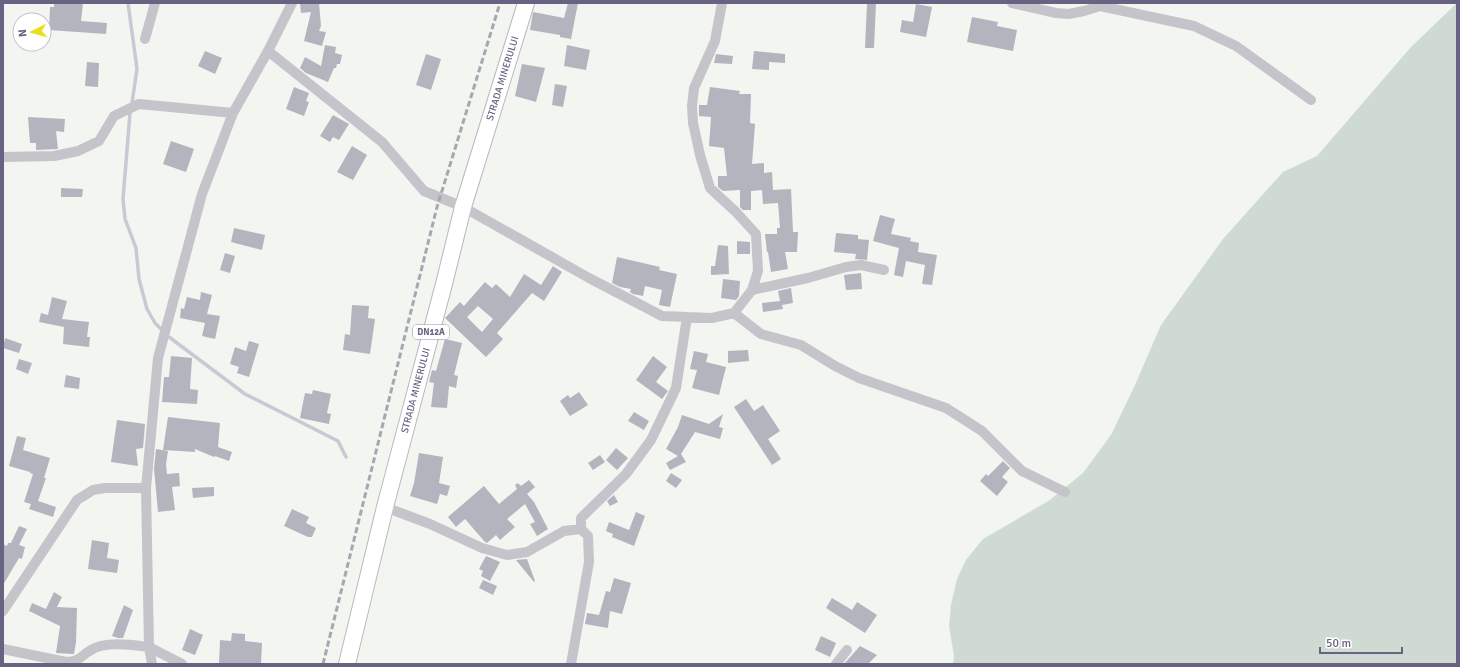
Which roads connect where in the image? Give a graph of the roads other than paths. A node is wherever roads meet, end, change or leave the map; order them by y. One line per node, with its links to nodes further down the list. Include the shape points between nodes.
1 (154, 3): 7 (street)
2 (292, 3): 8 (street)
3 (526, 3): 12 (main road, STRADA MINERULUI / DN12A)
4 (722, 3): 14 (street, via 715,41 694,88 692,123 710,188 756,234 758,271)
5 (1012, 3): 6 (street, via 1069,14)
6 (1099, 4): 9 (street, via 1194,26 1236,46)
7 (145, 40)
8 (268, 51): 10 (street); 12 (street, via 382,142 424,191)
9 (1311, 100)
10 (233, 113): 11 (street, via 138,104 114,116 99,141 78,151 54,156); 17 (street, via 202,194 158,358)
11 (3, 157)
12 (464, 207): 16 (street, via 662,316); 19 (main road, STRADA MINERULUI / DN12A)
13 (884, 270): 14 (street, via 861,265 846,267)
14 (752, 290): 15 (street)
15 (734, 313): 16 (street, via 712,318); 18 (street, via 761,334 801,345 859,378 946,408 982,431 1022,471)
16 (687, 317): 20 (street, via 676,388 650,440 626,474 581,518)
17 (146, 488): 21 (street, via 93,490 77,500); 22 (street)
18 (1065, 492)
19 (385, 507): 20 (street, via 482,548 507,555 527,552 564,531); 27 (main road, STRADA MINERULUI / DN12A)
20 (581, 529): 28 (street, via 588,536 589,562)
21 (3, 611)
22 (149, 647): 23 (street, via 122,644 105,646 91,649 77,661 66,662); 25 (street); 26 (street)
23 (3, 649)
24 (847, 650): 29 (street)
25 (152, 664)
26 (182, 664)
27 (347, 664)
28 (571, 664)
29 (836, 664)

